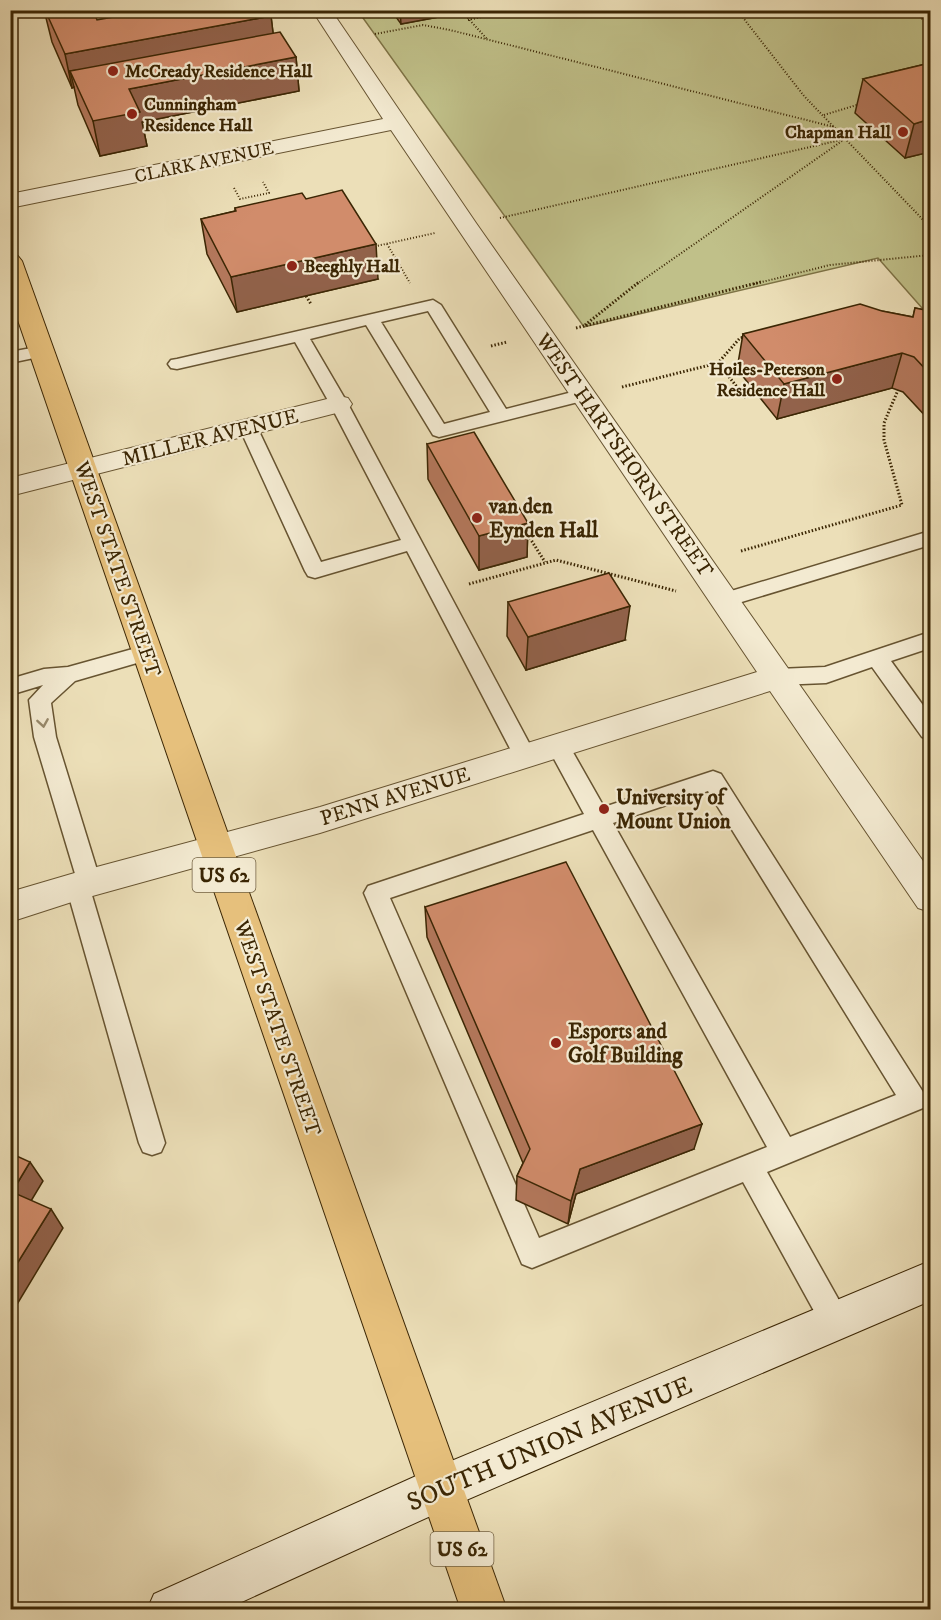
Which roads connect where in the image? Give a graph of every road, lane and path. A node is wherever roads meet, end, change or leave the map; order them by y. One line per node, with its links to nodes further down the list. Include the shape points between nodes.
1 (321, 10): 12 (street, WEST HARTSHORN STREET)
2 (459, 10): 8 (path)
3 (469, 10): 8 (path)
4 (513, 10): 9 (path)
5 (737, 10): 15 (path, via 760,44)
6 (913, 10): 11 (path)
7 (86, 13): 10 (path)
8 (465, 16): 9 (path)
9 (468, 20): 13 (path)
10 (118, 21)
11 (930, 26)
12 (339, 39): 13 (path, via 423,25); 16 (street, WEST HARTSHORN STREET)
13 (488, 39): 17 (path)
14 (867, 102): 15 (path)
15 (823, 115): 17 (path)
16 (398, 122): 22 (street, CLARK AVENUE); 24 (street, WEST HARTSHORN STREET)
17 (834, 127): 18 (path)
18 (845, 139): 24 (path); 25 (path); 32 (path, via 624,293)
19 (262, 182): 21 (path, via 269,193)
20 (234, 188): 21 (path, via 240,199)
21 (254, 196): 23 (path)
22 (10, 201)
23 (259, 206)
24 (466, 225): 26 (path); 34 (street, WEST HARTSHORN STREET)
25 (930, 227)
26 (387, 244): 27 (path); 30 (path)
27 (369, 248)
28 (930, 255): 32 (path, via 830,265)
29 (10, 261): 36 (highway, WEST STATE STREET / US 62)
30 (409, 281)
31 (371, 319): 33 (lane); 44 (lane, via 433,305); 44 (lane, via 439,431)
32 (583, 327): 34 (path)
33 (299, 335): 38 (lane); 43 (lane)
34 (543, 335): 42 (street, WEST HARTSHORN STREET)
35 (750, 337): 37 (path, via 740,338)
36 (26, 355): 46 (highway, WEST STATE STREET / US 62)
37 (718, 363): 39 (path); 41 (path, via 745,396)
38 (177, 364)
39 (622, 387)
40 (898, 390): 51 (path, via 884,423 884,440 902,505)
41 (756, 394)
42 (584, 395): 44 (lane); 54 (street, WEST HARTSHORN STREET)
43 (339, 404): 45 (street, MILLER AVENUE); 50 (lane)
44 (501, 415)
45 (248, 427): 46 (street, MILLER AVENUE); 50 (lane, via 315,571)
46 (82, 469): 47 (street, MILLER AVENUE); 56 (highway, WEST STATE STREET / US 62)
47 (10, 486)
48 (520, 523): 52 (path)
49 (930, 538): 54 (lane)
50 (413, 543): 53 (lane)
51 (741, 551)
52 (544, 562): 53 (path); 54 (path, via 556,560 675,591)
53 (439, 593): 63 (lane)
54 (720, 593): 59 (street, WEST HARTSHORN STREET)
55 (930, 640): 57 (lane)
56 (147, 653): 58 (lane); 65 (highway, WEST STATE STREET / US 62)
57 (877, 658): 59 (lane, via 826,675); 61 (lane)
58 (68, 675): 60 (lane); 66 (lane, one-way to 66, via 40,700 45,736)
59 (778, 677): 62 (street, PENN AVENUE); 67 (street, WEST HARTSHORN STREET)
60 (10, 687)
61 (930, 731)
62 (558, 746): 63 (street, PENN AVENUE); 64 (lane)
63 (525, 756): 65 (street, PENN AVENUE)
64 (598, 819): 70 (lane); 70 (lane, via 713,780 914,1100); 71 (lane, via 376,893 527,1243 532,1254)
65 (215, 849): 66 (street, PENN AVENUE); 74 (highway, WEST STATE STREET / US 62)
66 (84, 884): 68 (street, PENN AVENUE); 69 (lane)
67 (930, 898)
68 (10, 907)
69 (152, 1143)
70 (784, 1152): 71 (lane)
71 (749, 1166): 73 (lane)
72 (930, 1281): 73 (street, SOUTH UNION AVENUE)
73 (835, 1321): 74 (street, SOUTH UNION AVENUE)
74 (441, 1488): 75 (street, SOUTH UNION AVENUE); 76 (highway, US 62)
75 (170, 1610)
76 (484, 1610)

